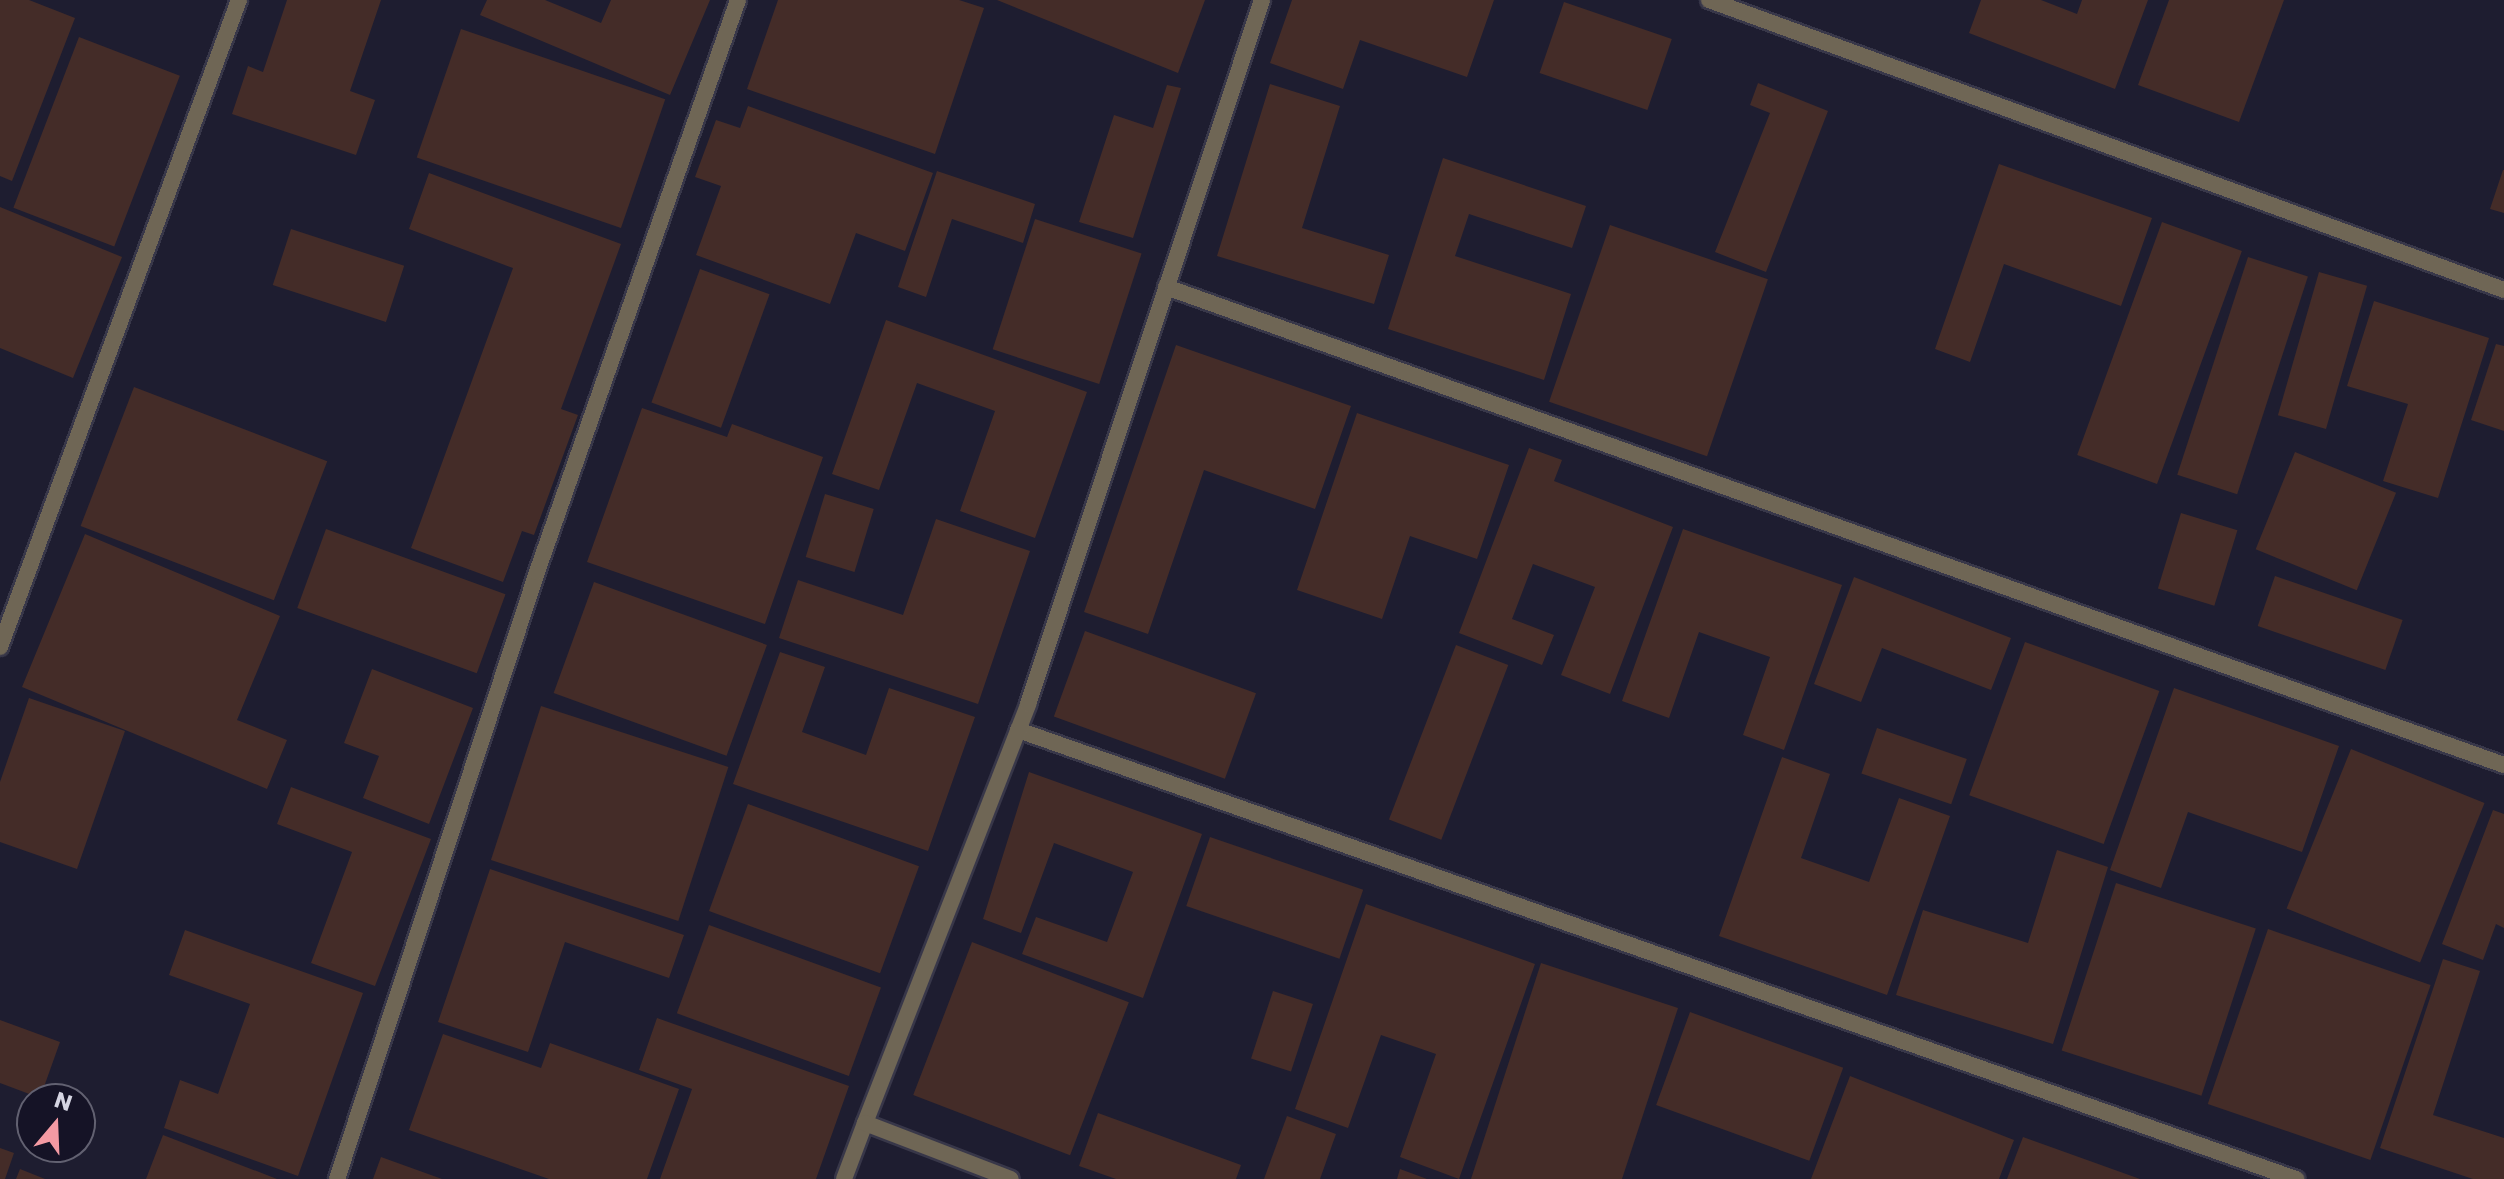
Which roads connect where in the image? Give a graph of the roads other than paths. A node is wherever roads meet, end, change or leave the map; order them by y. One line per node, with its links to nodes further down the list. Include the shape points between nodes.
1 (239, 0): 7 (lane)
2 (738, 0): 11 (lane, via 537,572)
3 (1262, 0): 5 (lane)
4 (1709, 0): 6 (lane)
5 (1166, 287): 8 (lane); 9 (lane)
6 (2504, 290)
7 (0, 647)
8 (1018, 730): 10 (lane); 14 (lane)
9 (2504, 765)
10 (865, 1123): 12 (lane); 13 (lane)
11 (337, 1179)
12 (844, 1179)
13 (1011, 1179)
14 (2296, 1179)

